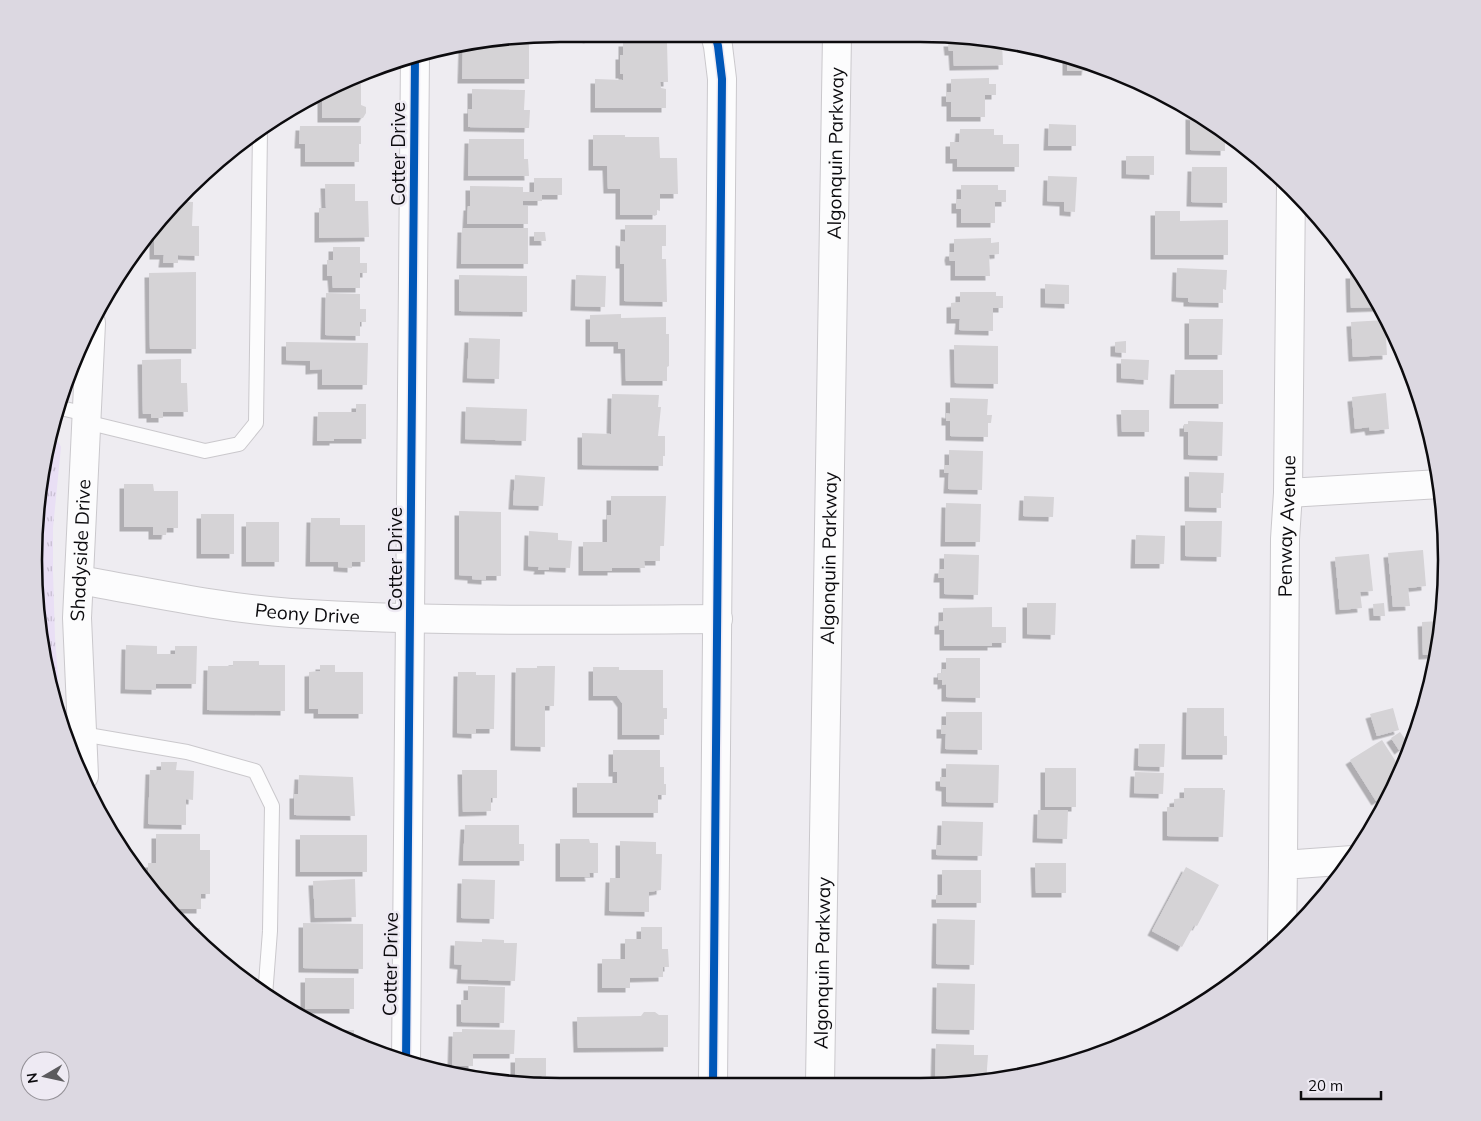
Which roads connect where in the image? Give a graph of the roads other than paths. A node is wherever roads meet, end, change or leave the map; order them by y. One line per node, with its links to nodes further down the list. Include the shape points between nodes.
1 (717, 42): 12 (street, via 722,79)
2 (837, 42): 21 (street, Algonquin Parkway)
3 (415, 63): 11 (street, Cotter Drive)
4 (260, 139): 7 (lane, via 256,423 239,444 205,451)
5 (1291, 198): 9 (street, Penway Avenue)
6 (87, 350): 7 (street, Shadyside Drive)
7 (78, 415): 10 (street, Shadyside Drive)
8 (1433, 484): 9 (street)
9 (1288, 493): 16 (street, Penway Avenue)
10 (79, 580): 11 (street, Peony Drive, via 229,606 290,613); 13 (street, Shadyside Drive, via 77,618)
11 (411, 618): 12 (street, Peony Drive); 19 (street, Cotter Drive)
12 (718, 619): 20 (street)
13 (82, 734): 14 (street, Shadyside Drive); 18 (lane, via 187,752 255,771 272,806)
14 (83, 762)
15 (1342, 861): 16 (street)
16 (1283, 865): 17 (street, Penway Avenue)
17 (1282, 931)
18 (266, 986)
19 (406, 1055)
20 (713, 1078)
21 (820, 1078)

